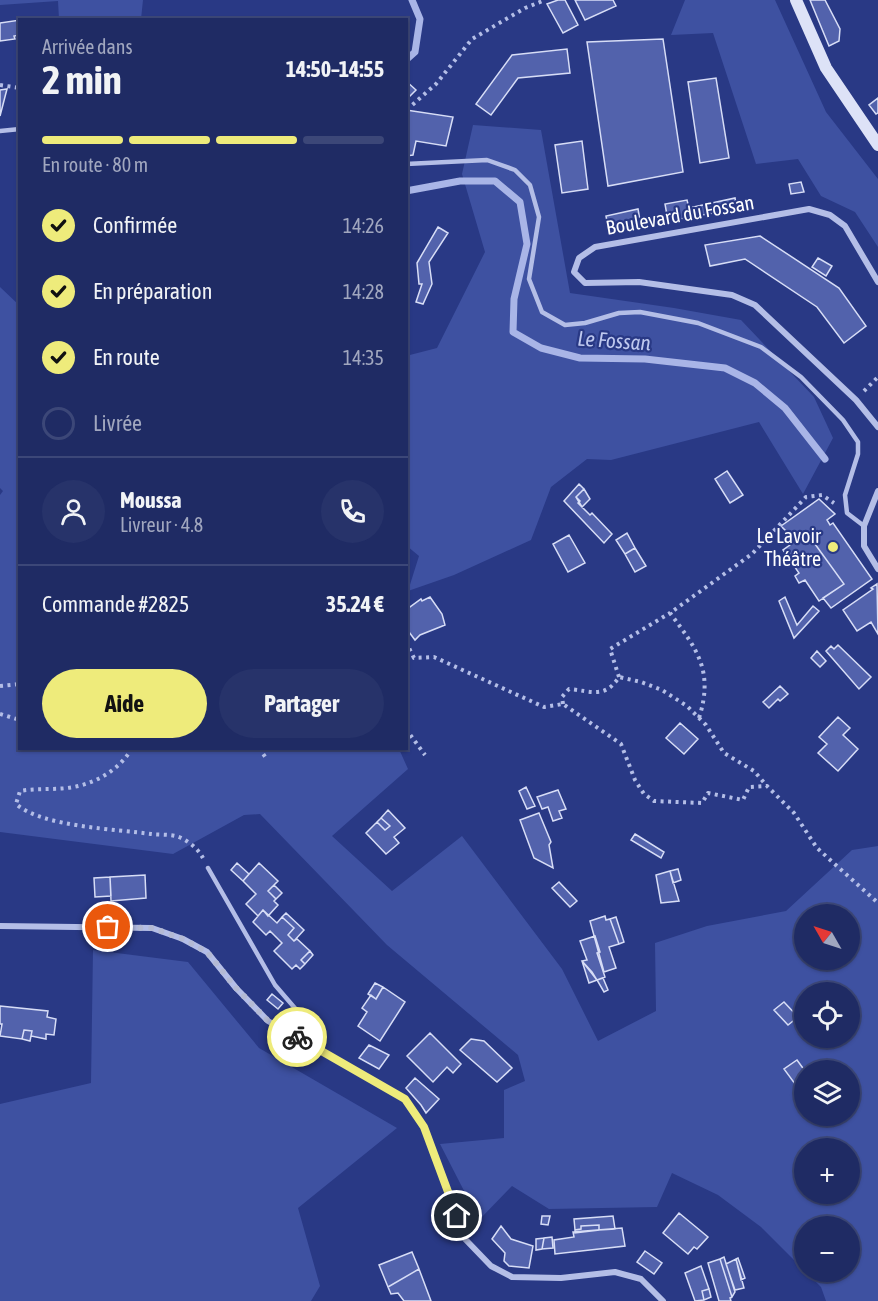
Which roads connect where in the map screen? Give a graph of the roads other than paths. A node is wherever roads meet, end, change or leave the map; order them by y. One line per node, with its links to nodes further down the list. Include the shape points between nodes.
1 (796, 0): 4 (street, via 826,68)
2 (18, 129): 3 (lane)
3 (0, 130)
4 (878, 145)
5 (408, 164): 9 (lane, via 487,160 515,170 530,185 539,218 529,279 542,312 565,325 640,312 698,323 761,347 801,377 843,420 858,442 845,495 847,513)
6 (878, 282): 7 (street, Boulevard du Fossan, via 845,226 830,215 809,209 595,247 579,258 574,272 585,283 639,282 732,295 755,305 856,400)
7 (878, 427)
8 (878, 491): 9 (street)
9 (864, 526): 10 (street, via 864,546)
10 (878, 569)
11 (208, 868): 13 (lane, via 275,985 306,1021)
12 (0, 926): 13 (street, via 152,928 183,939 207,952 268,1021)
13 (306, 1042): 14 (street, via 405,1099 424,1127 465,1239 491,1266 513,1277 561,1278 615,1272 641,1279)
14 (663, 1301)

